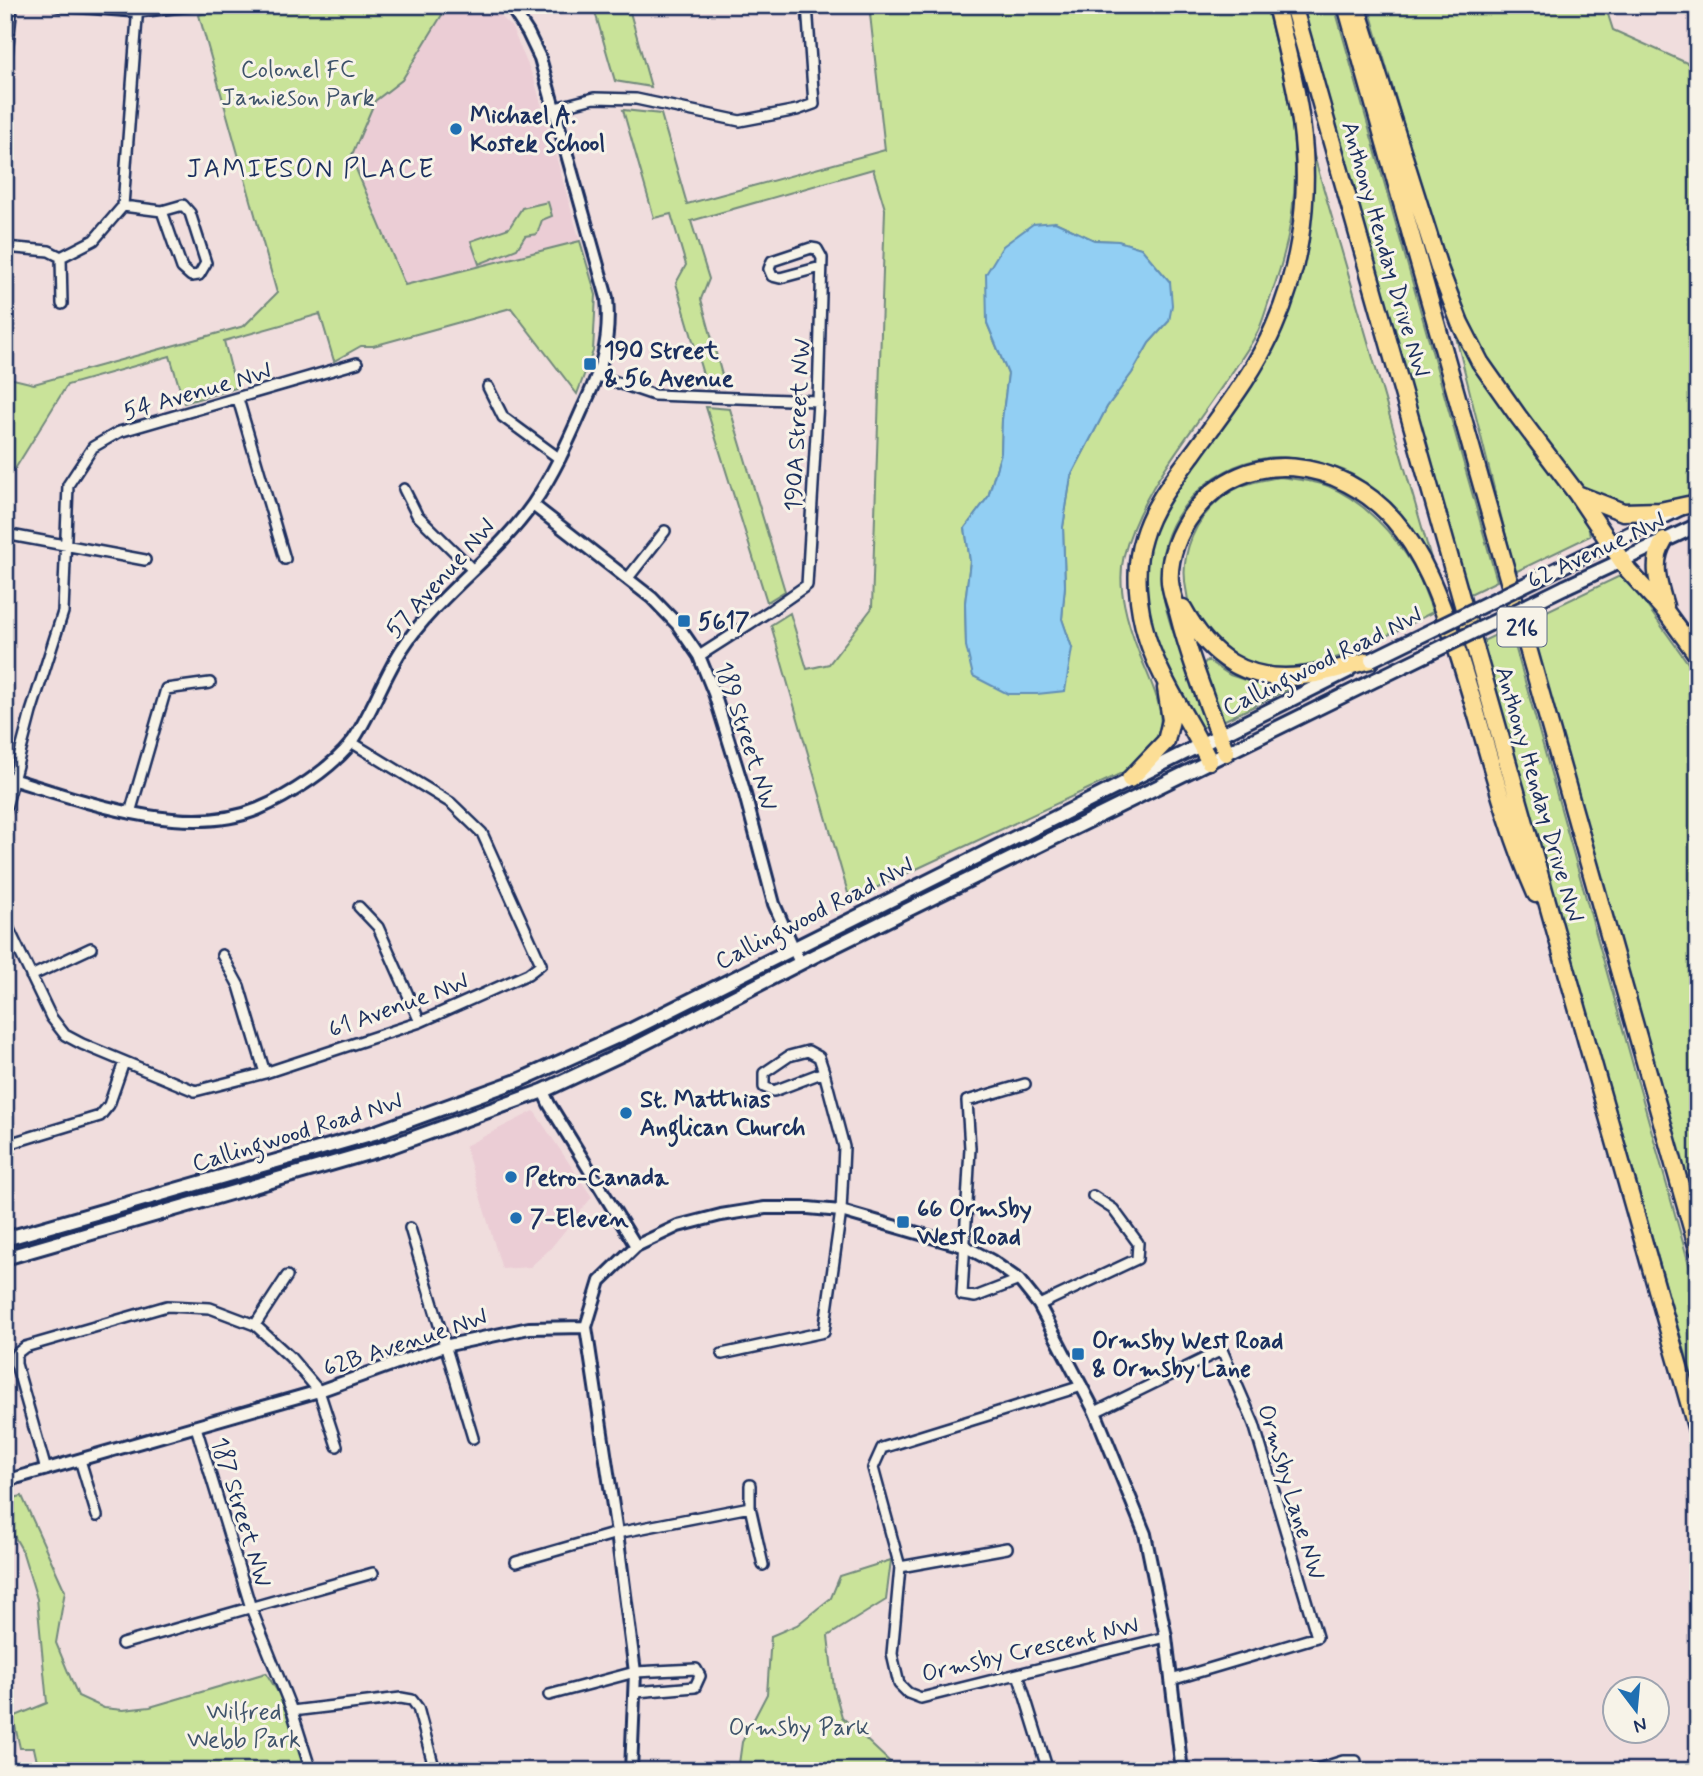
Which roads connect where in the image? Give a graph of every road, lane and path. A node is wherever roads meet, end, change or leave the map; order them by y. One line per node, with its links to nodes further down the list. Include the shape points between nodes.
1 (12, 5): 11 (street)
2 (60, 5): 10 (street)
3 (191, 5): 10 (street)
4 (807, 5): 12 (street, via 814,104 740,121 636,99 594,98)
5 (1276, 5): 45 (highway, via 1304,151 1298,249 1268,338 1162,496 1142,539 1140,610)
6 (1293, 5): 58 (highway, Anthony Henday Drive NW / 216)
7 (1346, 5): 78 (highway, Anthony Henday Drive NW / 216)
8 (1356, 5): 26 (highway, via 1460,323 1480,362)
9 (516, 7): 12 (street, 57 Avenue NW, via 540,58)
10 (138, 8): 13 (street)
11 (5, 74)
12 (555, 108): 20 (street, 57 Avenue NW, via 607,298 609,324)
13 (123, 206): 14 (street); 16 (street, via 94,240)
14 (162, 211): 14 (street, via 182,268 191,276 199,275 206,263 190,213 183,205)
15 (5, 247): 16 (street, via 48,251)
16 (61, 257): 18 (street)
17 (821, 267): 17 (street, via 822,258 815,248 772,261 769,269 772,276 780,278); 23 (street, 190A Street NW)
18 (62, 304)
19 (357, 363): 22 (street, 54 Avenue NW)
20 (598, 376): 23 (street, via 654,395); 24 (street, 57 Avenue NW)
21 (488, 387): 24 (street, via 503,417)
22 (239, 399): 34 (street, 54 Avenue NW, via 119,432 93,447 68,485); 35 (street)
23 (818, 401): 42 (street, 190A Street NW, via 807,584)
24 (560, 459): 28 (street, 57 Avenue NW)
25 (404, 489): 38 (street, via 417,515)
26 (1577, 494): 27 (highway, via 1623,512 1660,512); 33 (highway)
27 (1693, 502): 33 (main road, 62 Avenue NW)
28 (533, 505): 38 (street, 57 Avenue NW); 39 (street, 189 Street NW)
29 (1698, 525): 32 (main road, 62 Avenue NW)
30 (665, 531): 39 (street)
31 (5, 534): 34 (street)
32 (1664, 541): 36 (main road, 62 Avenue NW); 41 (highway, via 1656,559 1656,576)
33 (1610, 543): 36 (highway); 44 (main road, Callingwood Road NW, bridge)
34 (66, 545): 37 (street); 52 (street, via 63,612)
35 (285, 558)
36 (1621, 560): 41 (highway); 50 (main road, 62 Avenue NW, bridge)
37 (145, 561)
38 (473, 570): 48 (street, 57 Avenue NW, via 402,648)
39 (628, 578): 42 (street, 189 Street NW, via 677,624)
40 (1170, 581): 44 (highway, via 1196,632 1220,657 1241,667 1283,678); 47 (highway, via 1183,634); 58 (highway, via 1173,554 1184,525 1226,480 1262,468 1290,466 1322,472 1373,498 1415,547 1440,603 1465,670 1522,863)
41 (1666, 612): 43 (highway)
42 (699, 656): 59 (street, 189 Street NW, via 743,787 774,904)
43 (1698, 656)
44 (1371, 660): 47 (main road, Callingwood Road NW)
45 (1164, 678): 49 (highway); 53 (highway, via 1171,720 1166,741)
46 (210, 683): 55 (street, via 166,689)
47 (1219, 734): 49 (main road, Callingwood Road NW); 50 (highway)
48 (351, 742): 55 (street, 57 Avenue NW, via 299,787 256,809 223,818 180,820); 64 (street, 61 Avenue NW, via 451,803 482,833 541,964)
49 (1201, 744): 51 (highway); 53 (main road, Callingwood Road NW)
50 (1226, 752): 51 (main road, 62 Avenue NW)
51 (1209, 761): 62 (main road, Callingwood Road NW)
52 (10, 778): 54 (street); 55 (street, 57 Avenue NW)
53 (1130, 779): 59 (main road, Callingwood Road NW)
54 (5, 810)
55 (130, 813)
56 (359, 906): 64 (street, via 378,927)
57 (5, 921): 63 (street, 61 Avenue NW)
58 (1558, 943): 91 (highway, Anthony Henday Drive NW / 216)
59 (793, 947): 62 (street, 189 Street NW); 68 (main road, Callingwood Road NW)
60 (91, 948): 63 (street)
61 (222, 955): 67 (street, via 239,986)
62 (800, 963): 70 (main road, Callingwood Road NW)
63 (31, 976): 65 (street, 61 Avenue NW, via 65,1035)
64 (420, 1022): 67 (street, 61 Avenue NW)
65 (124, 1062): 67 (street, 61 Avenue NW, via 195,1091); 71 (street, via 109,1105 100,1116)
66 (824, 1072): 66 (street, via 819,1057 808,1051 789,1056 764,1073 764,1087 774,1091); 73 (street, via 844,1147)
67 (265, 1073)
68 (534, 1074): 70 (street); 75 (main road, Callingwood Road NW, via 374,1133)
69 (1025, 1084): 77 (street, via 967,1101)
70 (542, 1091): 76 (street); 79 (main road, Callingwood Road NW, via 389,1147)
71 (5, 1145)
72 (1094, 1196): 82 (street, via 1113,1209 1138,1243 1137,1259)
73 (841, 1211): 76 (street, via 765,1208 721,1215 678,1226); 77 (street); 86 (street, via 824,1332)
74 (410, 1228): 85 (street)
75 (5, 1240)
76 (636, 1245): 84 (street, via 600,1281)
77 (966, 1247): 81 (street); 81 (street, via 962,1295 975,1297)
78 (1698, 1250)
79 (5, 1258)
80 (288, 1276): 83 (street)
81 (1019, 1280): 82 (street)
82 (1040, 1304): 87 (street)
83 (255, 1325): 88 (street); 95 (street, via 210,1308 167,1306 25,1347 16,1354 16,1364)
84 (586, 1327): 85 (street, 62B Avenue NW, via 529,1328); 100 (street)
85 (444, 1346): 88 (street, 62B Avenue NW); 92 (street)
86 (722, 1354)
87 (1082, 1386): 89 (street); 104 (street, Ormsby Crescent NW, via 882,1448 873,1468)
88 (319, 1391): 90 (street, 62B Avenue NW); 93 (street, 62B Avenue NW)
89 (1095, 1412): 107 (street, via 1145,1534); 111 (street, Ormsby Lane NW, via 1222,1350 1254,1424 1317,1637)
90 (196, 1427): 94 (street, 62B Avenue NW); 106 (street, 187 Street NW)
91 (1698, 1434)
92 (473, 1438)
93 (337, 1446)
94 (80, 1460): 95 (street, 62B Avenue NW); 99 (street)
95 (46, 1470): 96 (street, 62B Avenue NW)
96 (5, 1481)
97 (750, 1485): 98 (street)
98 (750, 1507): 100 (street); 103 (street)
99 (97, 1516)
100 (617, 1534): 102 (street); 109 (street)
101 (1007, 1548): 104 (street)
102 (516, 1562)
103 (762, 1565)
104 (900, 1567): 110 (street, Ormsby Crescent NW, via 892,1654 899,1684 908,1693 921,1698)
105 (373, 1573): 106 (street, 187 Street NW)
106 (251, 1608): 108 (street, 187 Street NW); 114 (street, 187 Street NW)
107 (1166, 1637): 110 (street, Ormsby Crescent NW); 111 (street)
108 (121, 1644)
109 (635, 1672): 112 (street); 112 (street, via 696,1669 700,1675 695,1687); 113 (street)
110 (1018, 1674): 119 (street)
111 (1171, 1680): 120 (street)
112 (636, 1692): 118 (street)
113 (550, 1695)
114 (292, 1711): 116 (street, 187 Street NW); 117 (street, via 412,1700)
115 (1356, 1761): 121 (street)
116 (312, 1771)
117 (435, 1771)
118 (631, 1771)
119 (1048, 1771)
120 (1182, 1771)
121 (1311, 1771)

